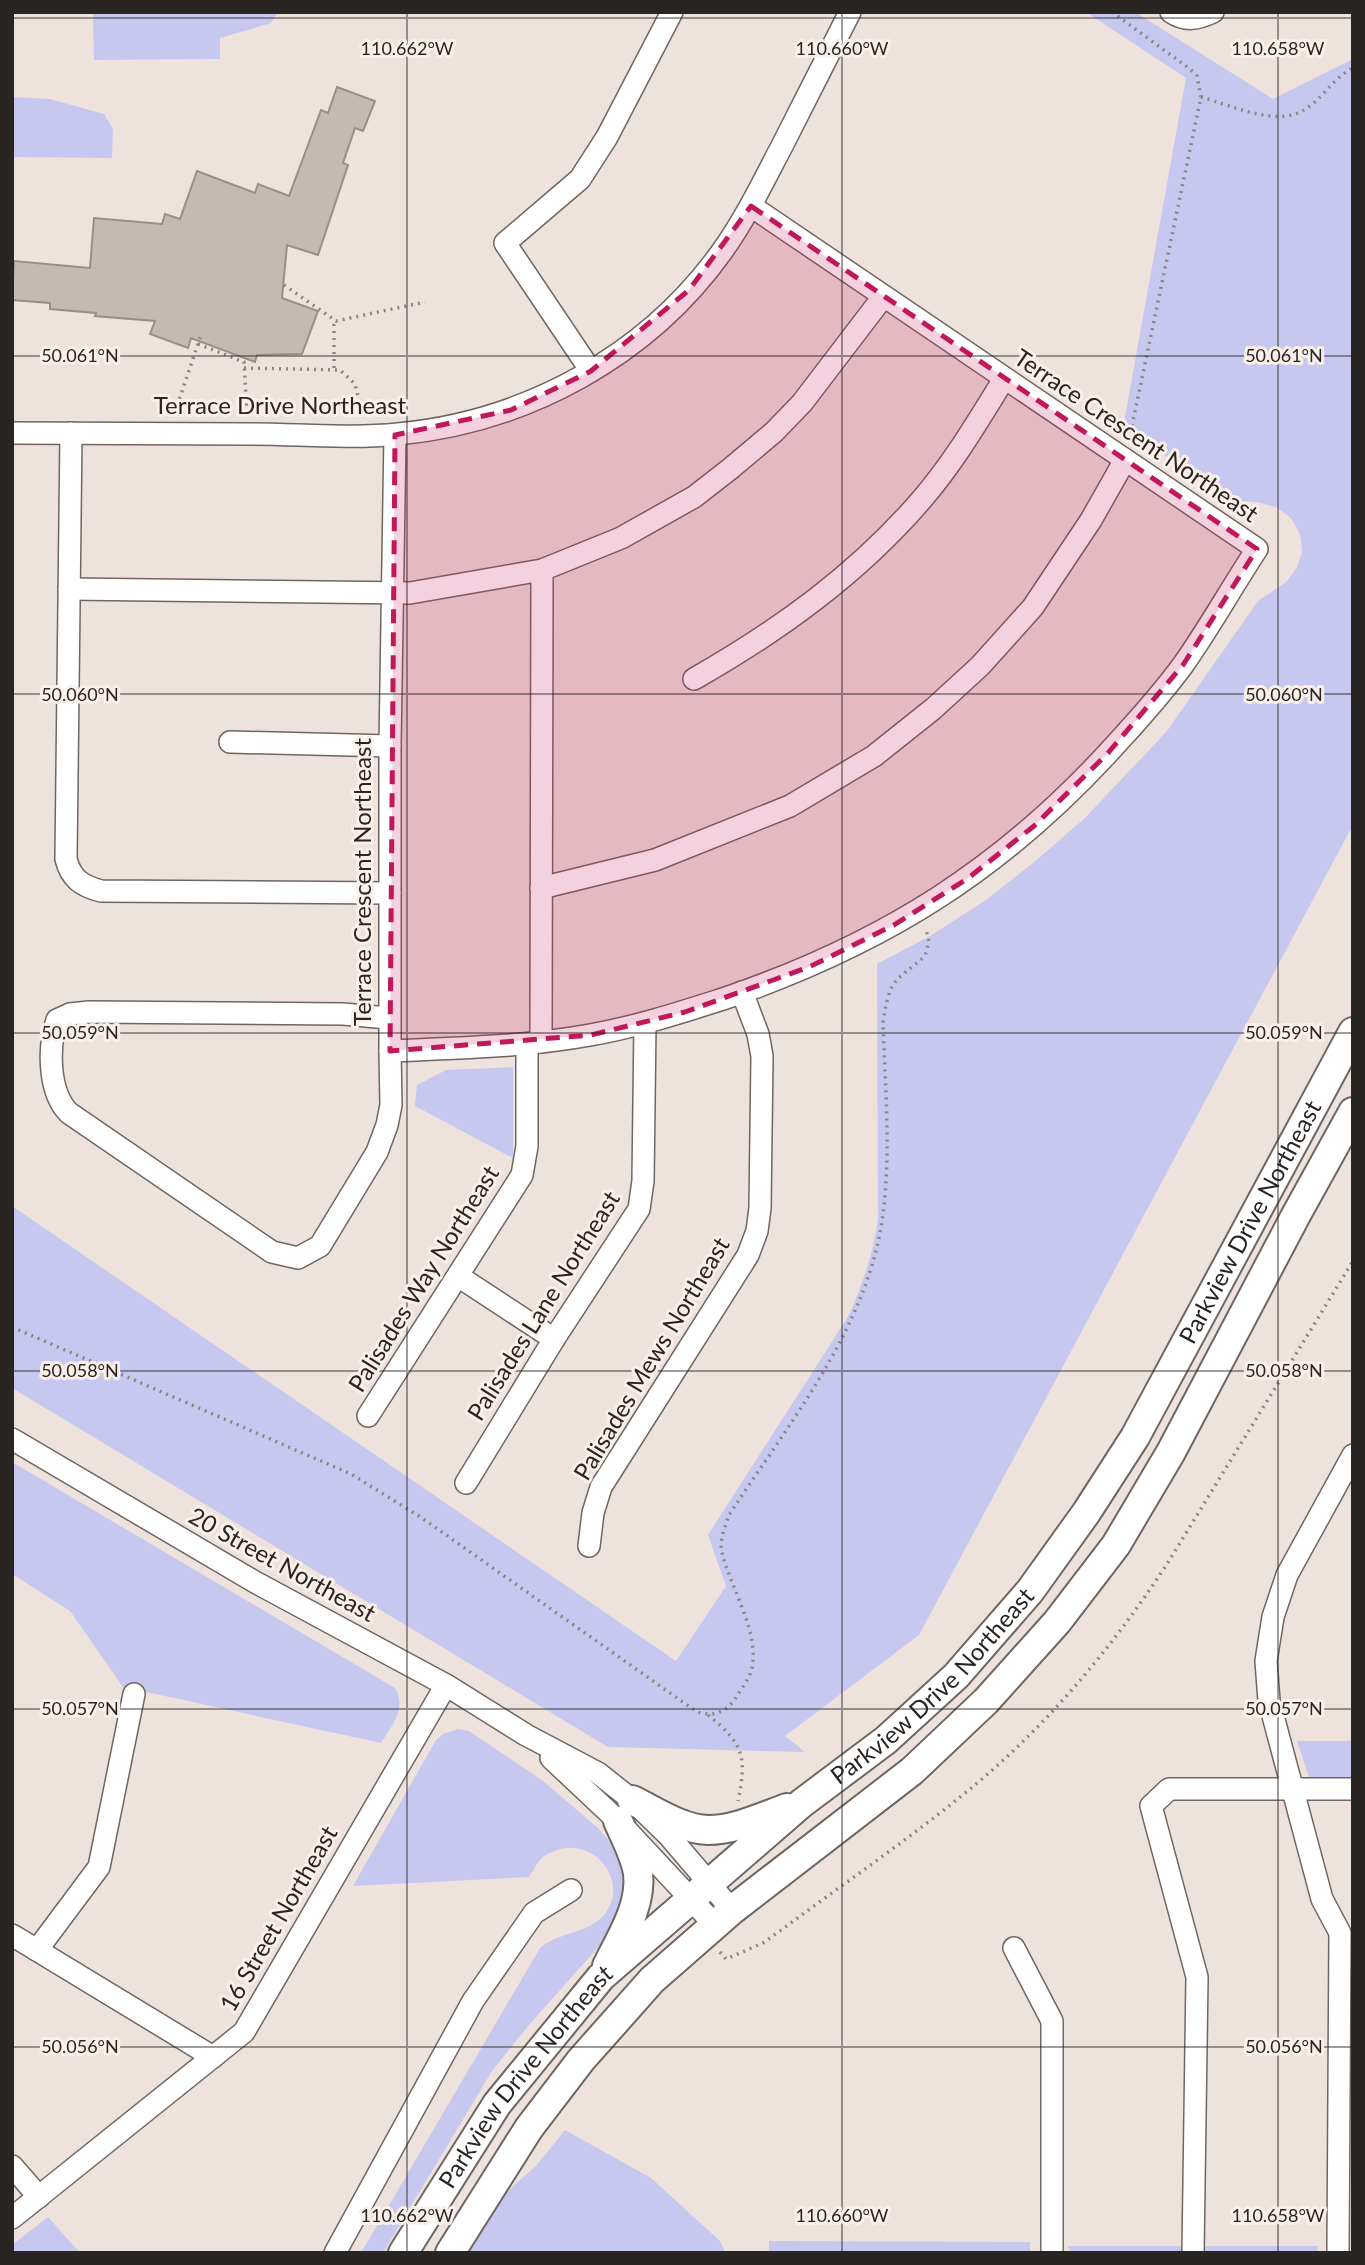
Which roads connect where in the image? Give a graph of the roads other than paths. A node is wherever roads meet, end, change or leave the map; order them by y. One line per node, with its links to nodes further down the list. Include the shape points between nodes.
1 (672, 12): 7 (street, via 580,179 505,243)
2 (850, 12): 5 (street, Terrace Drive Northeast)
3 (1171, 12): 4 (street, via 1196,20)
4 (1213, 12)
5 (751, 206): 6 (street, Terrace Crescent Northeast); 7 (street, Terrace Drive Northeast, via 723,250 689,290)
6 (883, 297): 8 (street, Terrace Crescent Northeast); 13 (street, via 802,403 730,469 694,497 621,538)
7 (591, 372): 11 (street, Terrace Drive Northeast, via 511,410)
8 (1004, 379): 12 (street, Terrace Crescent Northeast); 16 (street, via 923,498 854,569 791,619)
9 (12, 433): 10 (street, Terrace Drive Northeast)
10 (71, 433): 11 (street, Terrace Drive Northeast); 14 (street)
11 (395, 435): 15 (street, Terrace Crescent Northeast)
12 (1125, 460): 19 (street, via 1032,607 980,666 874,756 790,806 655,860); 21 (street, Terrace Crescent Northeast, via 1257,549 1183,665 1072,792 967,879 919,911 809,967)
13 (542, 570): 15 (street, via 428,591); 19 (street, Palisades Way Northeast)
14 (69, 589): 15 (street); 20 (street, via 66,859 77,881 101,891)
15 (392, 592): 18 (street, Terrace Crescent Northeast)
16 (694, 679)
17 (230, 742): 18 (street)
18 (390, 746): 20 (street, Terrace Crescent Northeast)
19 (541, 887): 24 (street, Palisades Way Northeast)
20 (390, 893): 22 (street, Terrace Crescent Northeast)
21 (742, 992): 23 (street, Terrace Crescent Northeast); 36 (street, Palisades Mews Northeast, via 758,1034 762,1066 757,1231 748,1255 601,1487)
22 (388, 1018): 26 (street, Terrace Crescent Northeast); 26 (street, via 71,1014 57,1020 52,1033 52,1084 69,1113 272,1252 298,1258 320,1246 377,1152 391,1105)
23 (645, 1023): 24 (street, Terrace Crescent Northeast); 31 (street, Palisades Lane Northeast, via 639,1209)
24 (534, 1043): 26 (street, Terrace Crescent Northeast); 30 (street, Palisades Way Northeast, via 522,1175)
25 (1350, 1045): 41 (main road, Parkview Drive Northeast, via 1135,1437 1030,1591 956,1676 886,1740)
26 (390, 1051)
27 (1353, 1112): 29 (main road, Parkview Drive Northeast)
28 (1353, 1140): 29 (main road)
29 (1329, 1158): 45 (main road, Parkview Drive Northeast, via 1171,1452 1116,1545 1057,1622 986,1701 912,1771)
30 (458, 1276): 31 (street); 32 (street, Palisades Way Northeast)
31 (554, 1339): 35 (street, Palisades Lane Northeast)
32 (368, 1416)
33 (12, 1439): 37 (street, 20 Street Northeast, via 255,1583)
34 (1353, 1455): 39 (street, via 1287,1575 1273,1617 1266,1661 1269,1701)
35 (466, 1483)
36 (589, 1546)
37 (446, 1685): 42 (street, 20 Street Northeast, via 526,1735); 51 (street, 16 Street Northeast, via 244,2032)
38 (134, 1694): 49 (street, via 99,1867)
39 (1293, 1789): 40 (street); 46 (street, via 1322,1899); 60 (street, via 1169,1789 1151,1806 1197,1977)
40 (1353, 1789)
41 (802, 1803): 42 (main road, via 728,1828 708,1830); 44 (main road, Parkview Drive Northeast)
42 (625, 1810): 44 (street, 20 Street Northeast, via 669,1836); 50 (main road, via 638,1889 634,1910)
43 (571, 1890): 56 (street, via 534,1913 473,2001)
44 (700, 1890): 45 (street, 20 Street Northeast); 50 (main road, Parkview Drive Northeast)
45 (724, 1917): 58 (main road, Parkview Drive Northeast, via 652,1980 581,2060 528,2128)
46 (1346, 1933): 52 (street)
47 (12, 1935): 49 (street)
48 (1014, 1948): 59 (street, via 1052,2021)
49 (37, 1950): 51 (street)
50 (601, 1978): 57 (main road, Parkview Drive Northeast, via 497,2104)
51 (213, 2057): 54 (street, 16 Street Northeast)
52 (1346, 2115): 61 (street)
53 (12, 2166): 54 (street)
54 (39, 2197): 55 (street, 16 Street Northeast)
55 (12, 2218)
56 (335, 2253)
57 (403, 2253)
58 (450, 2253)
59 (1052, 2253)
60 (1194, 2253)
61 (1338, 2253)

